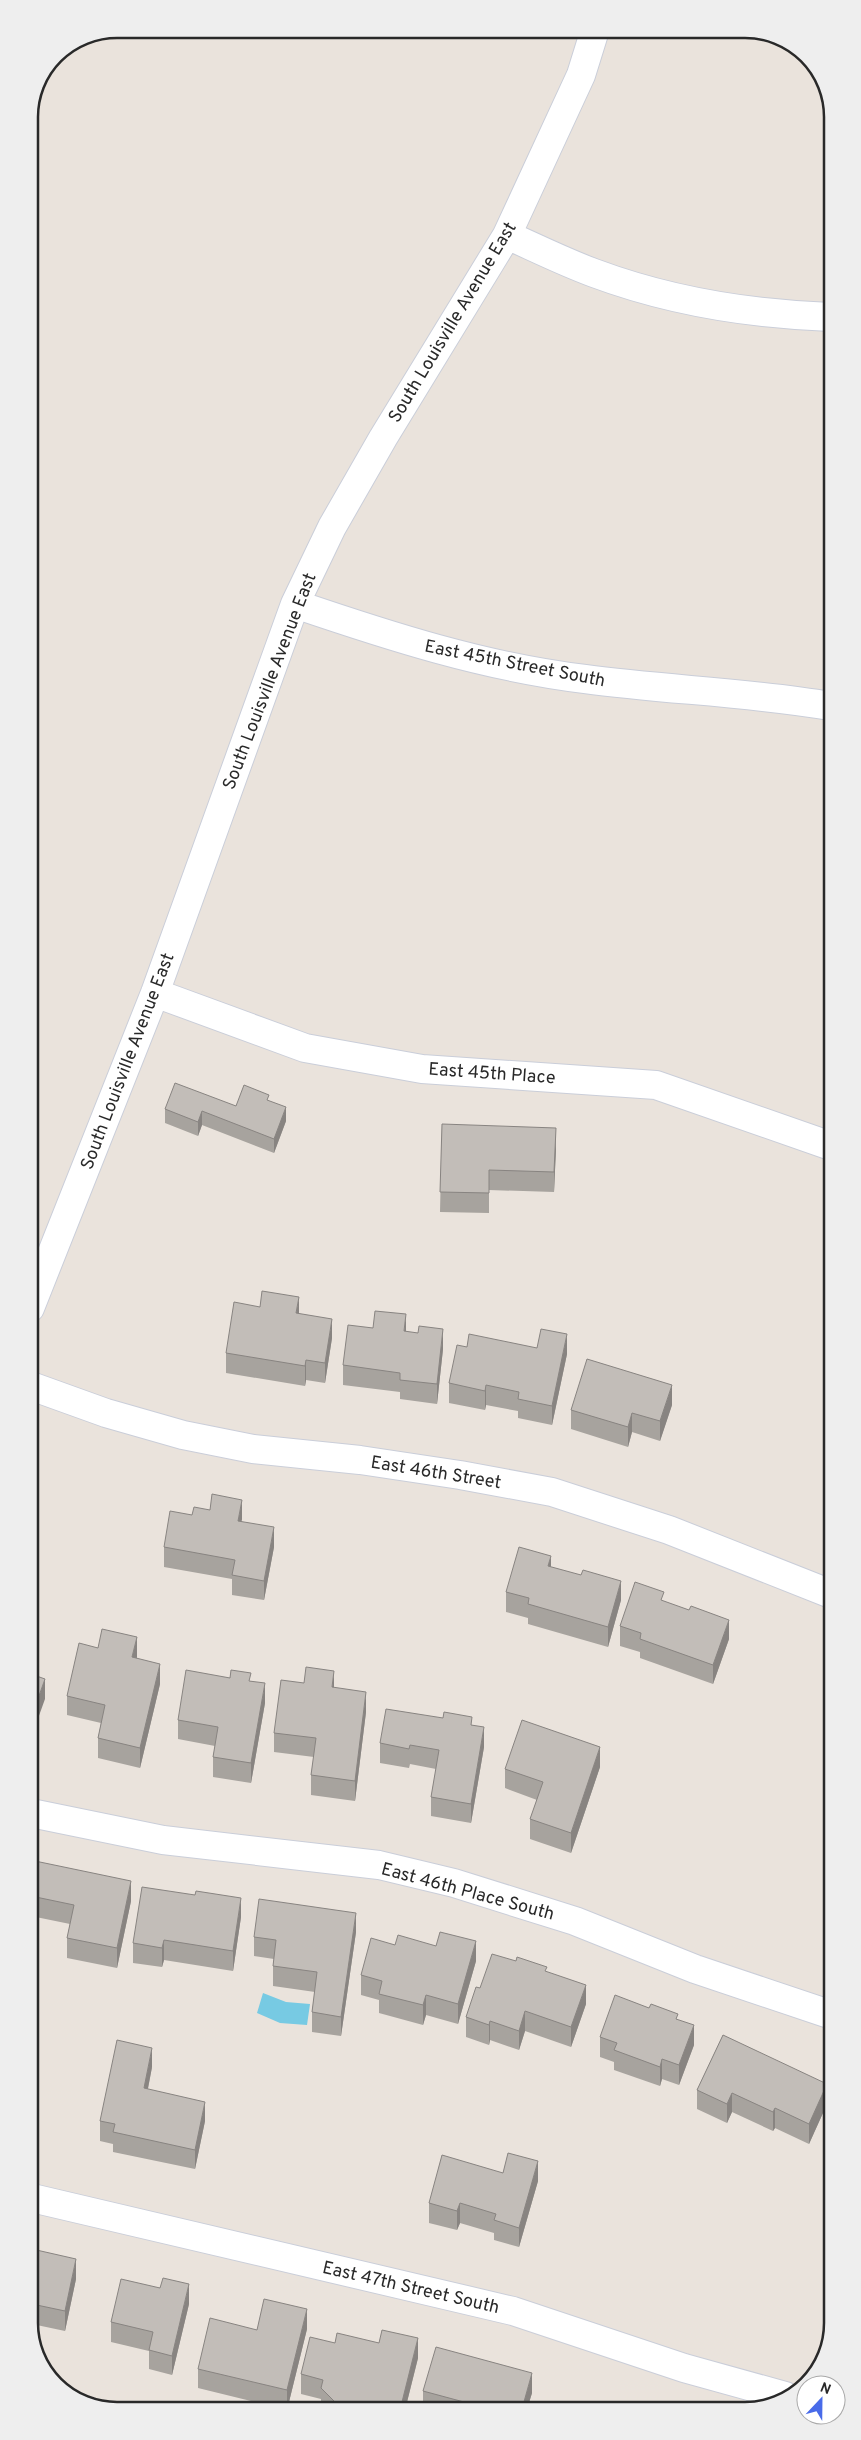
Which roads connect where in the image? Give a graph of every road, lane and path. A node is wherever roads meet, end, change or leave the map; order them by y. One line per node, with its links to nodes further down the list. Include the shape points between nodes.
1 (593, 38): 2 (street, South Louisville Avenue East, via 581,75)
2 (507, 235): 3 (street, via 594,273 657,293 715,306); 4 (street, South Louisville Avenue East, via 382,438 332,527)
3 (824, 317)
4 (295, 604): 5 (street, East 45th Street South, via 466,657 583,679); 6 (street, South Louisville Avenue East)
5 (824, 705)
6 (155, 993): 7 (street, East 45th Place, via 305,1048 422,1069 656,1085); 8 (street, South Louisville Avenue East)
7 (824, 1144)
8 (38, 1288)
9 (38, 1388): 10 (street, East 46th Street, via 106,1412 253,1449 360,1460 552,1492 669,1530)
10 (824, 1591)
11 (38, 1813): 12 (street, East 46th Place South, via 164,1840 379,1866 454,1883 575,1921 695,1969)
12 (824, 2012)
13 (38, 2199): 14 (street, East 47th Street South, via 513,2311 684,2368)
14 (780, 2394)

